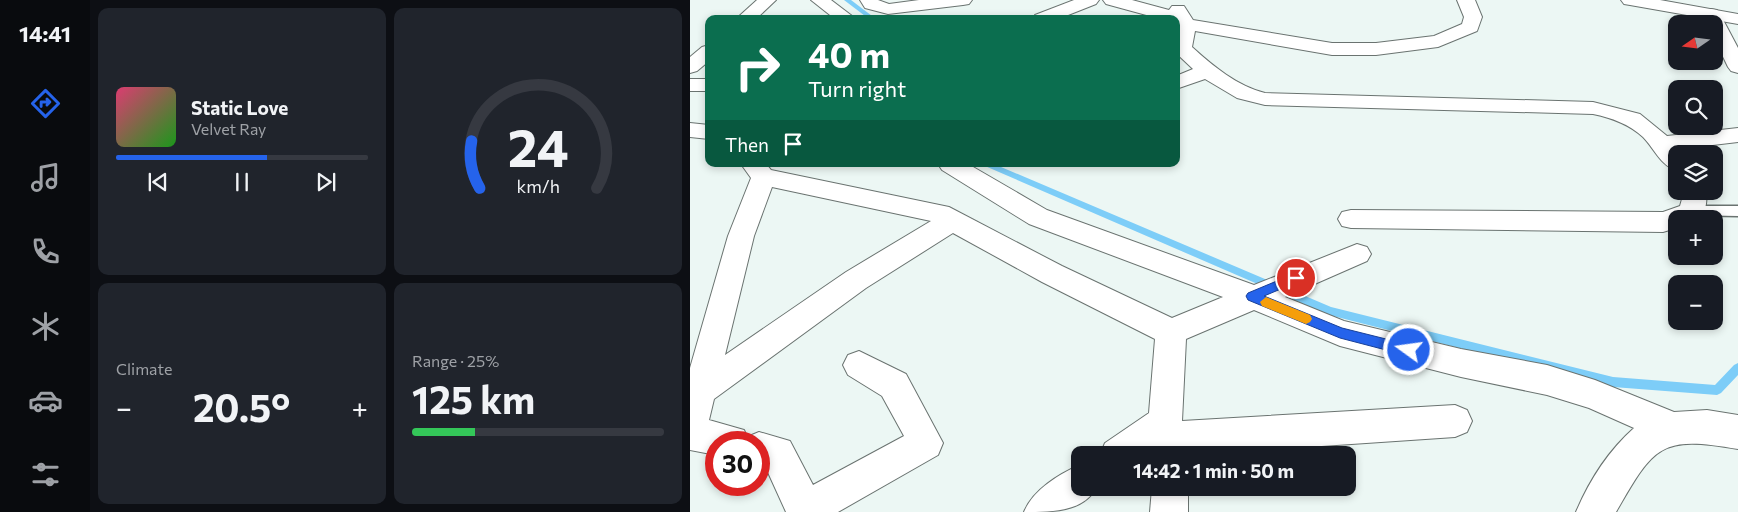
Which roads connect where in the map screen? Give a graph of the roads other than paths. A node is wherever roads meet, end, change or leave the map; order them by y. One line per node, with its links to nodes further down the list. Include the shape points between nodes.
1 (767, 0): 13 (main road)
2 (820, 0): 14 (main road)
3 (869, 0): 4 (main road, via 871,4 888,9)
4 (963, 0)
5 (1090, 0): 15 (main road)
6 (1112, 0): 16 (main road)
7 (1175, 0): 19 (main road, via 1173,3)
8 (1466, 0): 19 (main road, via 1473,17 1471,27 1438,41 1402,48 1332,49)
9 (1630, 0): 12 (main road)
10 (1676, 0): 11 (main road)
11 (1738, 11)
12 (1711, 14): 18 (main road); 22 (main road)
13 (750, 15)
14 (841, 15)
15 (1051, 15)
16 (1167, 15)
17 (1180, 19): 19 (main road)
18 (1738, 19)
19 (1187, 24): 23 (main road, via 1182,48)
20 (705, 54): 21 (main road)
21 (690, 67)
22 (1738, 67)
23 (1207, 71): 24 (main road); 31 (main road, via 1244,94 1265,99 1593,108 1639,121)
24 (1180, 81)
25 (690, 85): 26 (main road)
26 (705, 85)
27 (690, 130): 28 (main road)
28 (705, 132)
29 (1738, 135): 30 (main road)
30 (1700, 145)
31 (1668, 152)
32 (955, 167): 40 (main road, via 1038,217)
33 (758, 170): 38 (main road, via 940,214); 43 (main road)
34 (1723, 211): 35 (lane)
35 (1738, 211)
36 (1351, 219): 37 (main road)
37 (1668, 220)
38 (953, 221): 41 (main road); 43 (main road, via 850,286)
39 (1357, 254): 40 (main road)
40 (1267, 290): 41 (main road); 45 (main road, via 1340,333 1546,380 1595,395)
41 (1171, 332): 49 (main road)
42 (859, 365): 54 (main road, via 894,385 926,443)
43 (701, 390): 46 (main road)
44 (1455, 421): 49 (main road)
45 (1671, 427): 47 (main road, via 1712,426); 57 (main road, via 1650,435 1630,454)
46 (690, 431): 48 (main road)
47 (1738, 432)
48 (705, 435)
49 (1169, 438): 50 (main road)
50 (1145, 446)
51 (770, 451): 54 (main road, via 777,453)
52 (1071, 490): 55 (main road)
53 (1170, 496): 56 (main road)
54 (806, 511)
55 (1043, 512)
56 (1170, 512)
57 (1595, 512)

